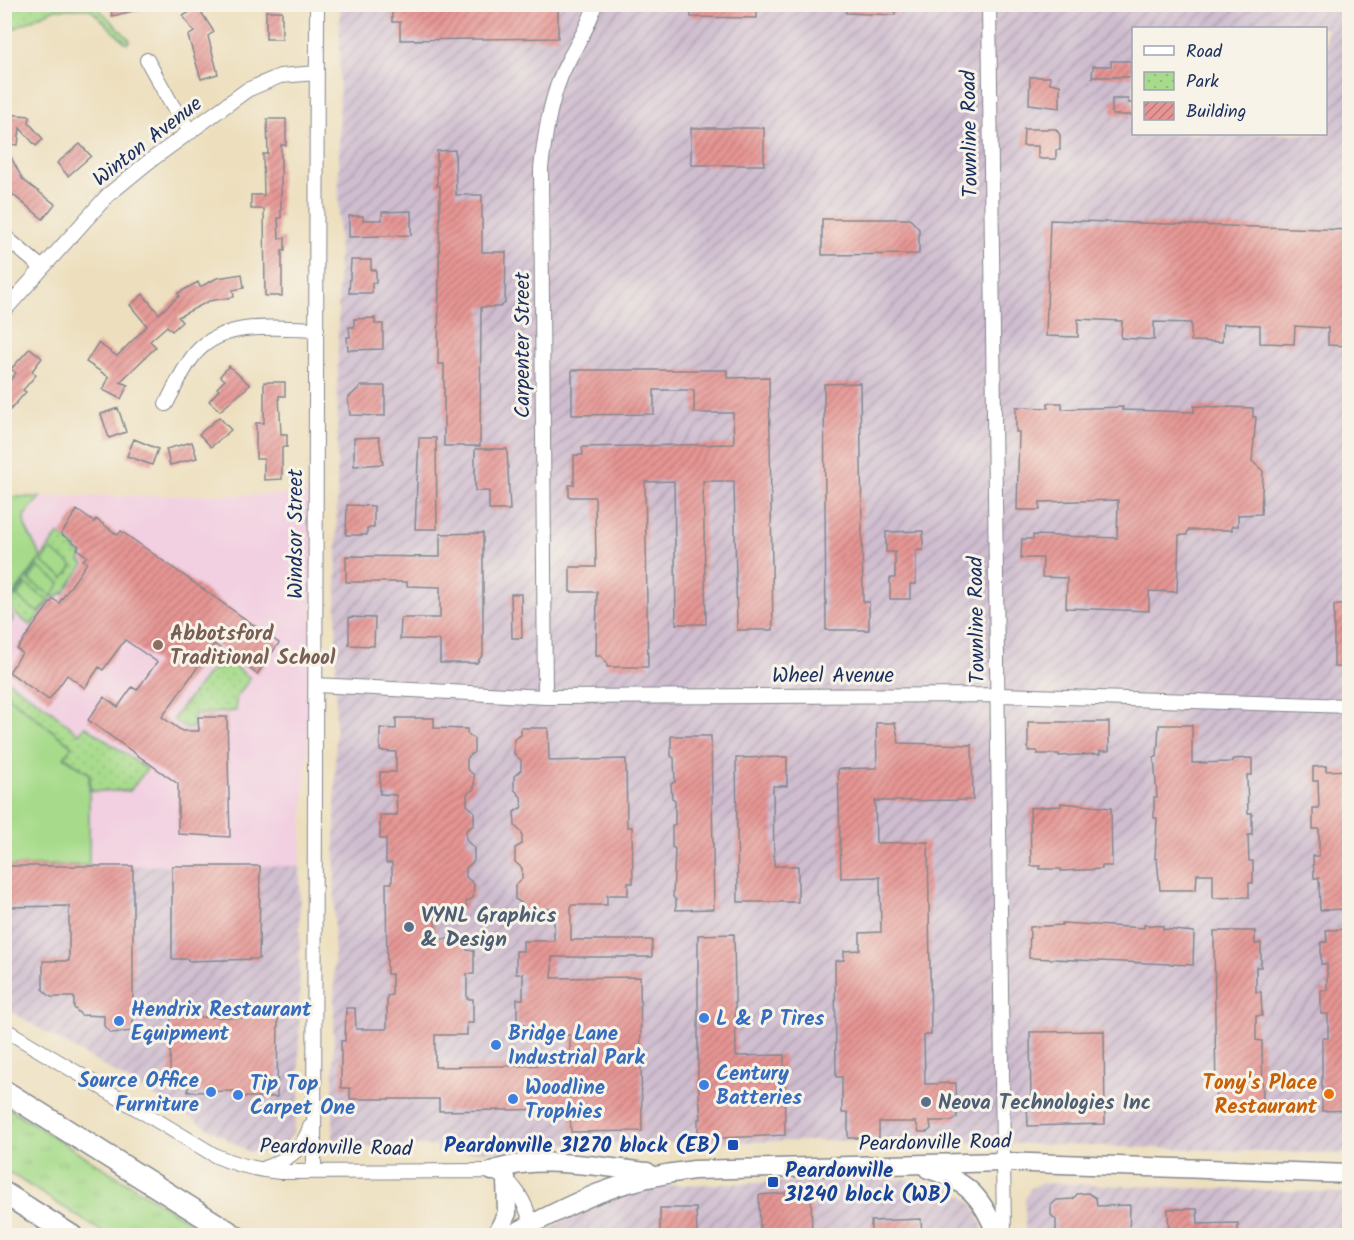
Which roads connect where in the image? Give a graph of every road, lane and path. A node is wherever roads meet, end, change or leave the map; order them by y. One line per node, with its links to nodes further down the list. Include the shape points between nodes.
1 (317, 4): 5 (street, Windsor Street)
2 (596, 4): 14 (street, Carpenter Street, via 591,22 561,75 549,112 541,168)
3 (989, 4): 13 (street, Townline Road)
4 (147, 60): 6 (street)
5 (317, 73): 6 (street, Winton Avenue, via 280,76 263,82); 10 (street, Windsor Street)
6 (191, 132): 8 (street, Winton Avenue, via 108,195)
7 (4, 236): 8 (street)
8 (41, 267): 9 (street, Winton Avenue)
9 (4, 311)
10 (316, 329): 11 (street, via 236,330 220,334 191,359); 12 (street, Windsor Street)
11 (166, 404)
12 (316, 685): 14 (street, Wheel Avenue); 18 (street, Windsor Street)
13 (998, 695): 14 (street, Wheel Avenue); 15 (street, Wheel Avenue); 19 (street, Townline Road)
14 (545, 697)
15 (1350, 706)
16 (4, 1029): 21 (street, Peardonville Road, via 216,1156)
17 (4, 1091): 29 (highway)
18 (314, 1116): 21 (street, via 305,1142 296,1152); 22 (street, Windsor Street)
19 (1003, 1162): 20 (main road, Peardonville Road); 25 (main road, Peardonville Road); 33 (street, Townline Road)
20 (911, 1164): 24 (main road, Peardonville Road); 32 (main road, via 949,1176 973,1191 990,1215)
21 (258, 1170): 22 (street, Peardonville Road)
22 (314, 1172): 23 (street, Peardonville Road)
23 (499, 1174): 24 (main road, via 507,1165 592,1164); 27 (street, via 516,1188); 30 (main road, via 507,1213)
24 (660, 1174): 27 (main road, Peardonville Road, via 606,1189)
25 (1350, 1174)
26 (4, 1193): 28 (highway)
27 (532, 1224): 31 (main road, Peardonville Road)
28 (72, 1236)
29 (235, 1236)
30 (496, 1236)
31 (509, 1236)
32 (997, 1236)
33 (1004, 1236)

